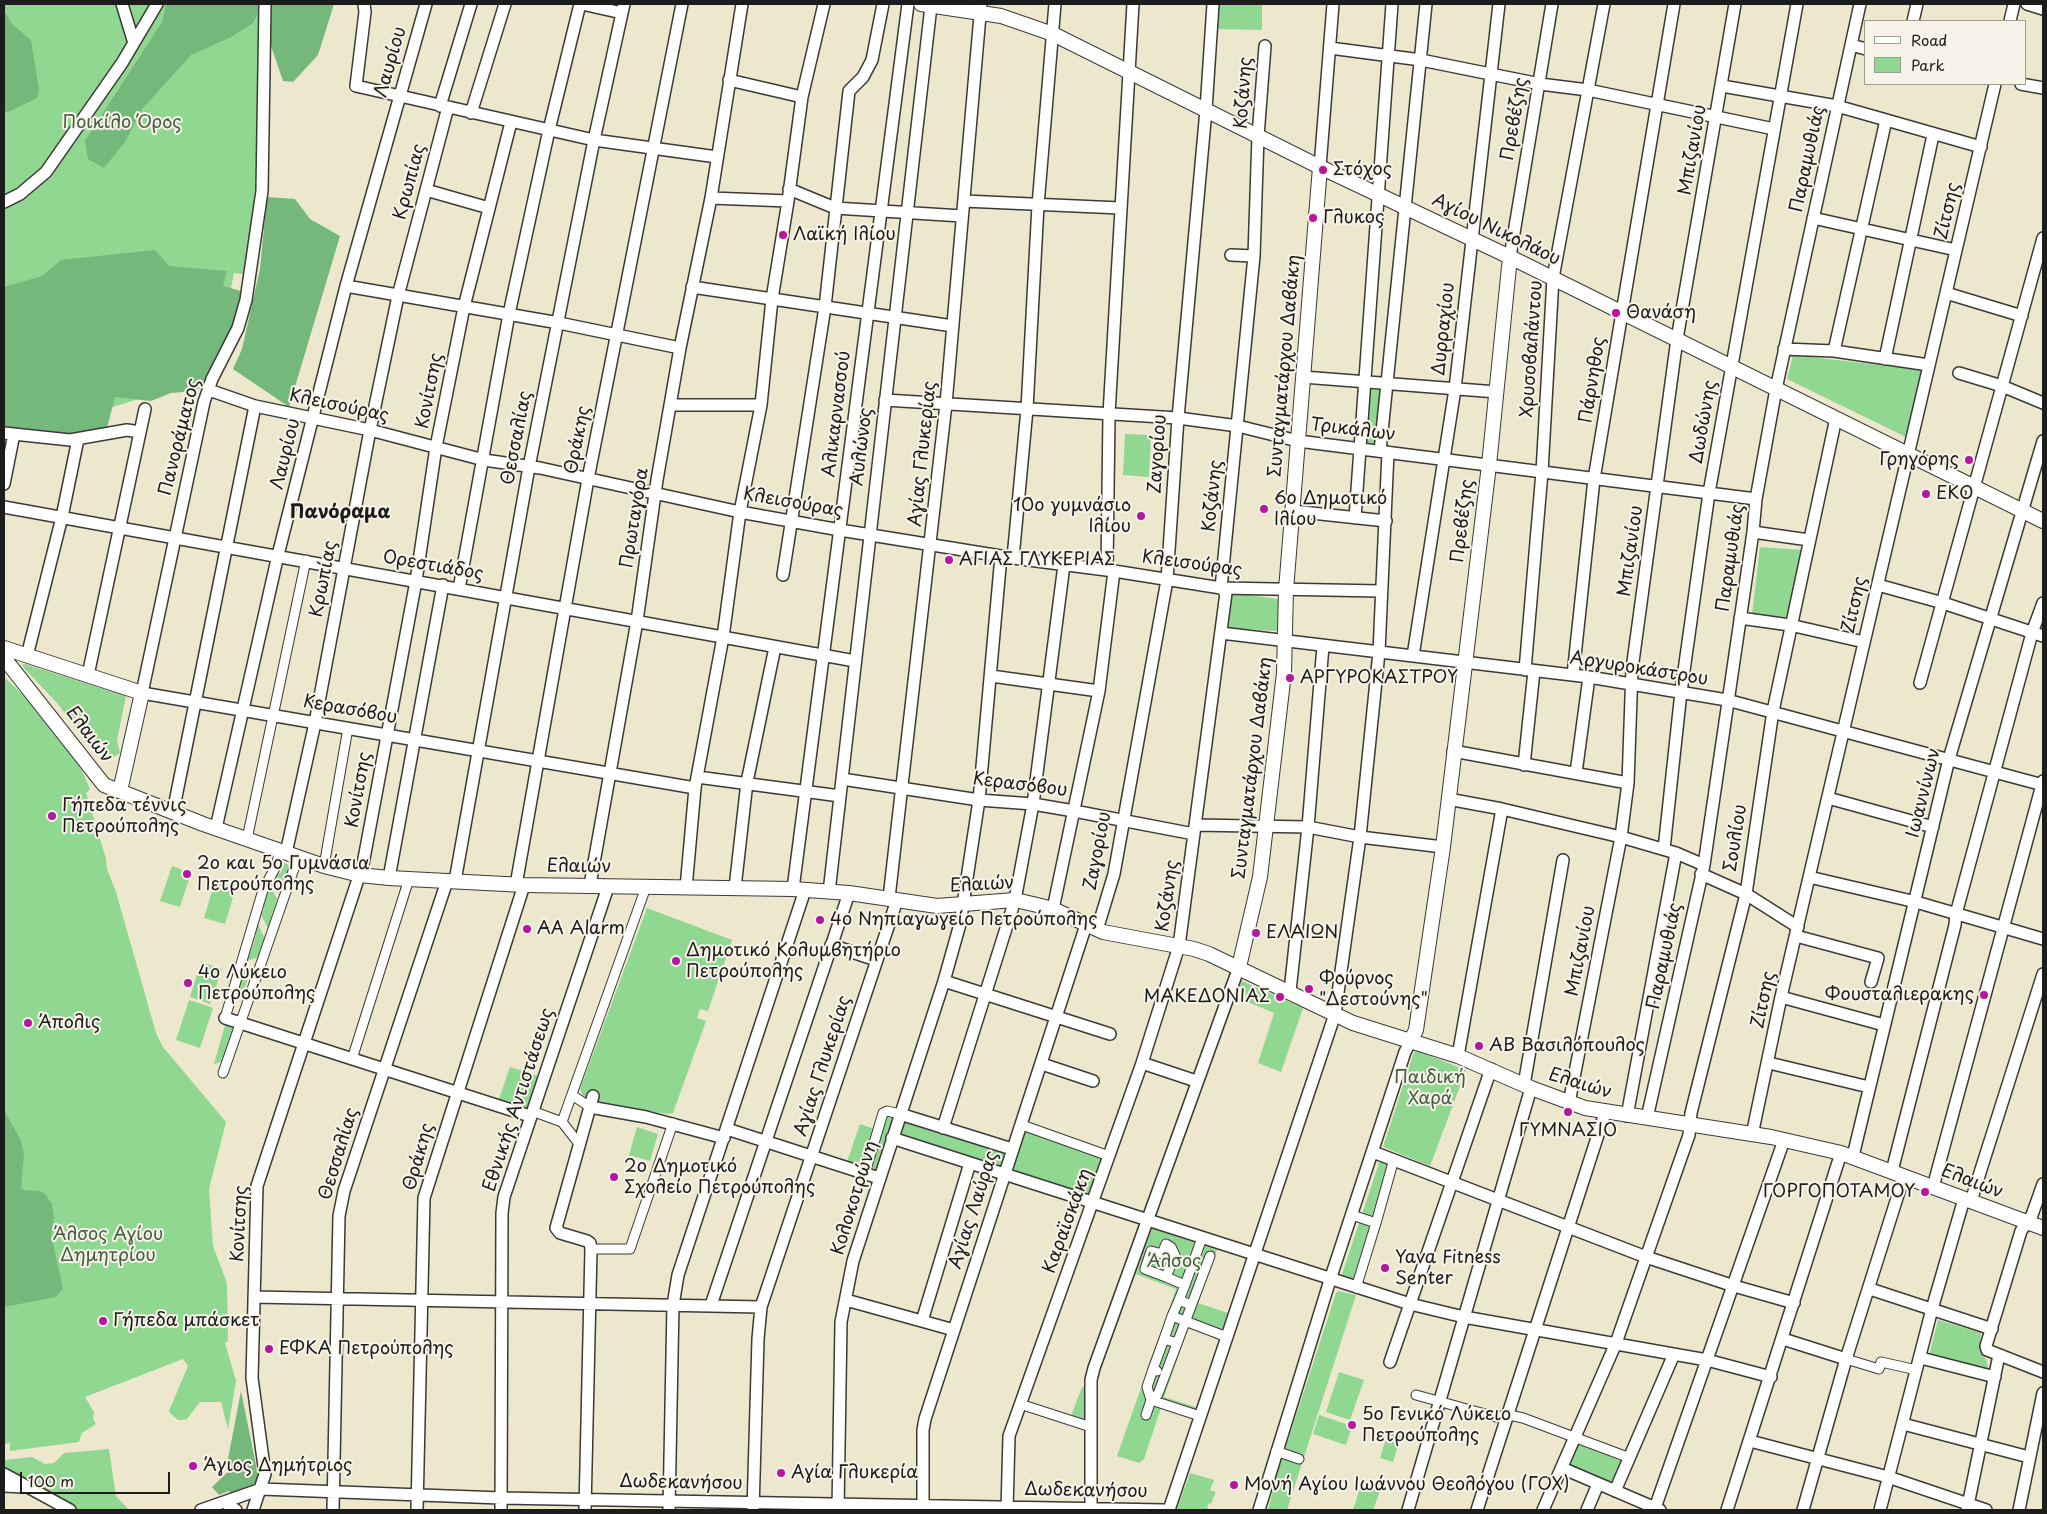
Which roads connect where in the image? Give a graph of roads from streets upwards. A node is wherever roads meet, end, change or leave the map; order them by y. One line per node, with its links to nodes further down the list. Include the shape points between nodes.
1 (113, 4): 31 (street)
2 (157, 4): 38 (street)
3 (265, 4): 128 (street, Πανοράματος, via 262,192 246,300 238,328)
4 (364, 4): 55 (street, via 356,86)
5 (426, 4): 55 (street, Λαυρίου)
6 (471, 4): 59 (street, Κρωπίας)
7 (505, 4): 61 (street)
8 (581, 4): 32 (street); 66 (street)
9 (682, 4): 71 (street, Θράκης)
10 (742, 4): 47 (street, Πρωταγόρα)
11 (824, 4): 56 (street)
12 (883, 4): 84 (street, via 872,60 863,77 849,91)
13 (908, 4): 86 (street, Αλικαρνασσού)
14 (1055, 4): 37 (street)
15 (1133, 4): 45 (street)
16 (1213, 4): 60 (street, Ζαγορίου)
17 (1333, 4): 41 (street, Συνταγματάρχου Δαβάκη)
18 (1392, 4): 43 (street)
19 (1426, 4): 44 (street)
20 (1499, 4): 46 (street, Δυρραχίου)
21 (1552, 4): 48 (street, Πρεβέζης)
22 (1604, 4): 53 (street, Χρυσοβαλάντου)
23 (1674, 4): 57 (street, Πάρνηθος)
24 (1735, 4): 51 (street, Μπιζανίου)
25 (1797, 4): 54 (street, Δωδώνης)
26 (1860, 4): 39 (street, Παραμυθιάς)
27 (1917, 4): 35 (street)
28 (2014, 4): 36 (street)
29 (2026, 4): 34 (street)
30 (926, 5): 33 (street, Αγίου Νικολάου); 87 (street, Αυλώνος)
31 (123, 8): 38 (street)
32 (623, 8): 69 (street, Θεσσαλίας)
33 (981, 8): 37 (street, Αγίου Νικολάου); 79 (street, Αγίας Γλυκερίας)
34 (2043, 9)
35 (1913, 20)
36 (2010, 20)
37 (1053, 34): 45 (street, Αγίου Νικολάου); 81 (street)
38 (133, 40): 80 (street, via 122,63 46,172 20,194)
39 (1851, 45): 42 (street); 58 (street, Παραμυθιάς)
40 (1265, 46): 68 (street, Κοζάνης)
41 (1330, 48): 43 (street); 73 (street, Συνταγματάρχου Δαβάκη)
42 (1864, 48)
43 (1388, 56): 44 (street); 76 (street)
44 (1421, 60): 46 (street); 82 (street)
45 (1128, 71): 60 (street, Αγίου Νικολάου); 85 (street)
46 (1490, 74): 48 (street); 91 (street, Δυρραχίου)
47 (729, 80): 56 (street); 72 (street, Πρωταγόρα)
48 (1540, 84): 53 (street); 97 (street, Πρεβέζης)
49 (1996, 85): 70 (street, Ζίτσης)
50 (2026, 85): 52 (street)
51 (1722, 86): 54 (street); 62 (street, Μπιζανίου)
52 (2043, 88)
53 (1588, 90): 57 (street); 98 (street, Χρυσοβαλάντου)
54 (1780, 94): 58 (street); 65 (street, Δωδώνης)
55 (399, 97): 59 (street); 99 (street, Λαυρίου)
56 (802, 97): 74 (street)
57 (1656, 104): 62 (street); 106 (street, Πάρνηθος)
58 (1837, 106): 63 (street); 89 (street, Παραμυθιάς)
59 (444, 107): 61 (street); 75 (street, Κρωπίας)
60 (1206, 110): 68 (street, Αγίου Νικολάου); 139 (street, Ζαγορίου)
61 (472, 113): 64 (street)
62 (1716, 116): 65 (street); 114 (street, Μπιζανίου)
63 (1886, 120): 67 (street); 90 (street)
64 (511, 122): 66 (street); 83 (street, Κονίτσης)
65 (1774, 129): 119 (street, Δωδώνης)
66 (549, 130): 69 (street); 107 (street)
67 (1933, 135): 70 (street); 92 (street)
68 (1258, 136): 73 (street, Αγίου Νικολάου); 96 (street, Κοζάνης)
69 (594, 140): 71 (street); 111 (street, Θεσσαλίας)
70 (1981, 147): 94 (street, Ζίτσης)
71 (653, 149): 72 (street); 113 (street, Θράκης)
72 (717, 157): 77 (street, Πρωταγόρα)
73 (1320, 167): 76 (street, Αγίου Νικολάου); 122 (street, Συνταγματάρχου Δαβάκη)
74 (789, 188): 78 (street); 84 (street)
75 (426, 190): 83 (street); 102 (street, Κρωπίας)
76 (1378, 194): 82 (street, Αγίου Νικολάου); 123 (street)
77 (711, 198): 78 (street); 100 (street, Πρωταγόρα)
78 (788, 201): 103 (street)
79 (964, 201): 81 (street); 88 (street, Αγίας Γλυκερίας)
80 (4, 202)
81 (1038, 205): 85 (street); 137 (street)
82 (1405, 207): 91 (street, Αγίου Νικολάου); 124 (street)
83 (489, 208): 104 (street, Κονίτσης)
84 (835, 208): 86 (street); 105 (street)
85 (1120, 208): 138 (street)
86 (881, 212): 87 (street); 108 (street, Αλικαρνασσού)
87 (907, 212): 88 (street); 110 (street, Αυλώνος)
88 (962, 216): 112 (street, Αγίας Γλυκερίας)
89 (1813, 218): 90 (street); 116 (street, Παραμυθιάς)
90 (1863, 228): 92 (street); 117 (street)
91 (1471, 238): 97 (street, Αγίου Νικολάου); 126 (street, Δυρραχίου)
92 (1913, 238): 94 (street); 118 (street)
93 (2043, 238): 109 (street)
94 (1956, 250): 101 (street, Ζίτσης)
95 (1231, 254): 96 (street)
96 (1254, 256): 142 (street, Κοζάνης)
97 (1510, 257): 98 (street, Αγίου Νικολάου); 129 (street, Πρεβέζης)
98 (1553, 278): 106 (street, Αγίου Νικολάου); 157 (street, Χρυσοβαλάντου)
99 (346, 286): 102 (street); 141 (street, Λαυρίου)
100 (692, 287): 103 (street); 115 (street, Πρωταγόρα)
101 (1946, 293): 109 (street); 120 (street, Ζίτσης)
102 (398, 296): 104 (street); 143 (street, Κρωπίας)
103 (772, 299): 105 (street); 134 (street)
104 (464, 307): 107 (street); 149 (street, Κονίτσης)
105 (825, 307): 108 (street); 172 (street)
106 (1622, 312): 114 (street, Αγίου Νικολάου); 158 (street, Πάρνηθος)
107 (509, 314): 111 (street); 154 (street)
108 (868, 314): 110 (street); 176 (street, Αλικαρνασσού)
109 (2022, 316): 125 (street)
110 (895, 318): 112 (street); 130 (street, Αυλώνος)
111 (559, 323): 113 (street); 156 (street, Θεσσαλίας)
112 (953, 326): 132 (street, Αγίας Γλυκερίας)
113 (617, 335): 115 (street); 159 (street, Θράκης)
114 (1676, 339): 119 (street, Αγίου Νικολάου); 162 (street, Μπιζανίου)
115 (680, 348): 133 (street, Πρωταγόρα)
116 (1784, 349): 117 (street); 127 (street, Παραμυθιάς)
117 (1834, 351): 118 (street)
118 (1885, 359): 120 (street)
119 (1731, 366): 127 (street, Αγίου Νικολάου); 164 (street, Δωδώνης)
120 (1929, 366): 152 (street, Ζίτσης)
121 (1959, 373): 125 (street)
122 (1303, 377): 123 (street); 147 (street, Συνταγματάρχου Δαβάκη)
123 (1365, 383): 124 (street); 150 (street)
124 (1387, 385): 126 (street); 151 (street)
125 (2002, 386): 131 (street); 161 (street)
126 (1455, 389): 129 (street); 153 (street, Δυρραχίου)
127 (1776, 389): 140 (street, Αγίου Νικολάου); 165 (street, Παραμυθιάς)
128 (208, 390): 135 (street, Κλεισούρας); 179 (street, Πανοράματος)
129 (1497, 392): 155 (street, Πρεβέζης)
130 (885, 400): 132 (street, Τρικάλων); 178 (street, Αυλώνος)
131 (2043, 403)
132 (946, 404): 137 (street, Τρικάλων); 181 (street, Αγίας Γλυκερίας)
133 (672, 405): 134 (street); 163 (street, Πρωταγόρα)
134 (761, 405): 169 (street)
135 (255, 406): 141 (street, Κλεισούρας); 182 (street)
136 (145, 409): 144 (street)
137 (1026, 410): 138 (street, Τρικάλων); 185 (street)
138 (1109, 414): 139 (street, Τρικάλων); 189 (street)
139 (1178, 418): 142 (street, Τρικάλων); 191 (street, Ζαγορίου)
140 (1836, 418): 152 (street, Αγίου Νικολάου); 180 (street, Σουλίου)
141 (313, 419): 143 (street, Κλεισούρας); 183 (street, Λαυρίου)
142 (1238, 426): 147 (street, Τρικάλων); 196 (street, Κοζάνης)
143 (370, 430): 149 (street, Κλεισούρας); 188 (street, Κρωπίας)
144 (140, 432): 146 (street, via 126,430); 175 (street)
145 (9, 433): 146 (street); 160 (street)
146 (78, 439): 170 (street)
147 (1298, 441): 150 (street, Τρικάλων); 167 (street, Συνταγματάρχου Δαβάκη)
148 (2043, 441): 168 (street, Ιωαννίνων)
149 (436, 447): 154 (street, Κλεισούρας); 192 (street, Κονίτσης)
150 (1360, 449): 151 (street, Τρικάλων); 171 (street)
151 (1384, 452): 153 (street, Τρικάλων); 173 (street)
152 (1909, 454): 161 (street, Αγίου Νικολάου); 193 (street, Ζίτσης)
153 (1444, 459): 155 (street, Τρικάλων); 218 (street, Δυρραχίου)
154 (484, 460): 156 (street, Κλεισούρας); 195 (street)
155 (1488, 465): 157 (street, Τρικάλων); 221 (street, Πρεβέζης)
156 (529, 467): 159 (street, Κλεισούρας); 199 (street, Θεσσαλίας)
157 (1542, 472): 158 (street, Τρικάλων); 222 (street, Χρυσοβαλάντου)
158 (1594, 478): 162 (street, Τρικάλων); 224 (street, Πάρνηθος)
159 (588, 479): 163 (street, Κλεισούρας); 202 (street, Θράκης)
160 (4, 484)
161 (1973, 486): 168 (street, Αγίου Νικολάου); 200 (street)
162 (1658, 487): 164 (street, Τρικάλων); 228 (street, Μπιζανίου, via 1632,669)
163 (655, 493): 169 (street, Κλεισούρας); 205 (street, Πρωταγόρα)
164 (1709, 493): 165 (street, Τρικάλων); 231 (street, Δωδώνης)
165 (1756, 499): 177 (street, Παραμυθιάς)
166 (4, 507): 170 (street, Ορεστιάδος)
167 (1292, 511): 171 (street); 197 (street, Συνταγματάρχου Δαβάκη)
168 (2022, 511): 174 (street, Αγίου Νικολάου); 204 (street, Ιωαννίνων)
169 (740, 512): 172 (street, Κλεισούρας); 209 (street)
170 (62, 517): 175 (street, Ορεστιάδος); 216 (street)
171 (1355, 518): 173 (street)
172 (790, 520): 176 (street, Κλεισούρας); 190 (street)
173 (1386, 520): 198 (street)
174 (2043, 521)
175 (119, 528): 179 (street, Ορεστιάδος); 223 (street)
176 (840, 530): 178 (street, Κλεισούρας); 217 (street, Αλικαρνασσού)
177 (1754, 532): 180 (street); 203 (street, Παραμυθιάς)
178 (870, 534): 181 (street, Κλεισούρας); 220 (street, Αυλώνος)
179 (176, 536): 182 (street, Ορεστιάδος); 232 (street, Πανοράματος)
180 (1809, 540): 206 (street, Σουλίου)
181 (930, 545): 184 (street, Κλεισούρας); 256 (street, Αγίας Γλυκερίας)
182 (227, 546): 183 (street, Ορεστιάδος); 234 (street)
183 (278, 555): 186 (street, Ορεστιάδος); 235 (street, Λαυρίου)
184 (1001, 556): 185 (street, Κλεισούρας); 225 (street, Κολοκοτρώνη)
185 (1013, 558): 187 (street, Κλεισούρας)
186 (306, 560): 188 (street, Ορεστιάδος); 237 (street)
187 (1064, 565): 189 (street, Κλεισούρας); 229 (street)
188 (344, 567): 192 (street, Ορεστιάδος); 238 (street, Κρωπίας)
189 (1111, 570): 191 (street, Κλεισούρας); 230 (street)
190 (783, 575)
191 (1166, 580): 196 (street, Κλεισούρας); 267 (street, Ζαγορίου)
192 (416, 581): 194 (street, Ορεστιάδος); 241 (street, Κονίτσης)
193 (1878, 585): 200 (street); 211 (street, Ζίτσης)
194 (443, 586): 195 (street, Ορεστιάδος); 242 (street)
195 (459, 588): 199 (street, Ορεστιάδος)
196 (1221, 588): 197 (street, Κλεισούρας); 207 (street, Κοζάνης, via 1226,593)
197 (1286, 590): 198 (street, Κλεισούρας); 210 (street, Συνταγματάρχου Δαβάκη)
198 (1381, 591): 215 (street)
199 (505, 597): 202 (street, Ορεστιάδος); 243 (street, Θεσσαλίας)
200 (1943, 603): 204 (street); 227 (street)
201 (2043, 603): 208 (street)
202 (566, 608): 205 (street, Ορεστιάδος); 246 (street, Θράκης)
203 (1740, 618): 206 (street); 233 (street, Παραμυθιάς)
204 (1990, 620): 208 (street); 245 (street, Ιωαννίνων)
205 (637, 621): 209 (street, Ορεστιάδος); 249 (street, Πρωταγόρα)
206 (1790, 625): 211 (street); 236 (street, Σουλίου)
207 (1220, 634): 210 (street, Αργυροκάστρου); 272 (street, Κοζάνης)
208 (2038, 635): 248 (street)
209 (723, 637): 213 (street, Ορεστιάδος); 252 (street)
210 (1286, 641): 212 (street, Αργυροκάστρου); 268 (street, Συνταγματάρχου Δαβάκη)
211 (1864, 642): 240 (street, Ζίτσης)
212 (1323, 646): 215 (street, Αργυροκάστρου); 269 (street)
213 (775, 647): 217 (street, Ορεστιάδος); 253 (street)
214 (4, 648): 216 (street, Κερασόβου)
215 (1379, 652): 218 (street, Αργυροκάστρου); 273 (street)
216 (27, 656): 223 (street, Κερασόβου)
217 (823, 656): 220 (street, Ορεστιάδος); 258 (street, Αλικαρνασσού)
218 (1413, 656): 221 (street, Αργυροκάστρου)
219 (4, 658): 257 (street, Ελαιών, via 98,780)
220 (855, 661): 251 (street, Αυλώνος)
221 (1464, 662): 222 (street, Αργυροκάστρου); 244 (street, Πρεβέζης)
222 (1530, 670): 224 (street, Αργυροκάστρου); 247 (street, Χρυσοβαλάντου)
223 (88, 675): 232 (street, Κερασόβου)
224 (1572, 675): 226 (street, Αργυροκάστρου)
225 (991, 676): 229 (street); 262 (street, Κολοκοτρώνη)
226 (1589, 677): 228 (street, Αργυροκάστρου); 250 (street)
227 (1920, 683)
228 (1633, 684): 231 (street, Αργυροκάστρου); 254 (street, Μπιζανίου)
229 (1050, 685): 230 (street); 263 (street)
230 (1099, 691): 265 (street)
231 (1681, 692): 233 (street, Αργυροκάστρου); 277 (street, Δωδώνης)
232 (142, 693): 234 (street, Κερασόβου); 257 (street, Πανοράματος)
233 (1727, 700): 236 (street, Αργυροκάστρου); 282 (street, Παραμυθιάς)
234 (195, 702): 235 (street, Κερασόβου); 266 (street)
235 (243, 710): 237 (street, Κερασόβου); 271 (street, Λαυρίου)
236 (1773, 711): 240 (street, Αργυροκάστρου); 297 (street, Σουλίου)
237 (274, 716): 238 (street, Κερασόβου); 275 (street)
238 (315, 723): 239 (street, Κερασόβου); 279 (street, Κρωπίας)
239 (348, 728): 241 (street, Κερασόβου); 281 (street)
240 (1843, 733): 245 (street, Αργυροκάστρου); 260 (street, Ζίτσης)
241 (387, 735): 242 (street, Κερασόβου); 283 (street, Κονίτσης)
242 (413, 740): 243 (street, Κερασόβου); 285 (street)
243 (480, 751): 246 (street, Κερασόβου); 287 (street, Θεσσαλίας)
244 (1453, 751): 247 (street); 261 (street, Πρεβέζης)
245 (1949, 759): 248 (street, Αργυροκάστρου); 270 (street, Ιωαννίνων)
246 (537, 761): 249 (street, Κερασόβου); 288 (street, Θράκης)
247 (1524, 765): 250 (street)
248 (1994, 771): 255 (street, Αργυροκάστρου); 303 (street)
249 (610, 773): 252 (street, Κερασόβου); 289 (street, Πρωταγόρα)
250 (1576, 773): 254 (street)
251 (842, 779): 256 (street, Κερασόβου); 259 (street, Αυλώνος)
252 (696, 782): 253 (street, Κερασόβου); 292 (street)
253 (747, 782): 258 (street, Κερασόβου); 293 (street)
254 (1628, 783): 274 (street, Μπιζανίου)
255 (2043, 783): 304 (street)
256 (903, 788): 262 (street, Κερασόβου); 298 (street, Αγίας Γλυκερίας)
257 (120, 791): 266 (street, Ελαιών)
258 (806, 792): 259 (street, Κερασόβου); 294 (street, Αλικαρνασσού)
259 (840, 796): 295 (street, Αυλώνος)
260 (1828, 798): 270 (street); 284 (street, Ζίτσης)
261 (1448, 799): 264 (street); 276 (street, Πρεβέζης)
262 (979, 800): 263 (street, Κερασόβου); 301 (street, Κολοκοτρώνη)
263 (1033, 804): 265 (street, Κερασόβου); 299 (street)
264 (1502, 809): 274 (street); 326 (street)
265 (1074, 811): 267 (street, Κερασόβου); 302 (street)
266 (173, 812): 271 (street, Ελαιών)
267 (1123, 819): 272 (street, Κερασόβου); 305 (street, Ζαγορίου, via 1114,874)
268 (1267, 827): 269 (street, Κερασόβου); 272 (street, Κερασόβου); 311 (street, Συνταγματάρχου Δαβάκη, via 1260,877)
269 (1308, 827): 273 (street, Κερασόβου); 315 (street)
270 (1933, 827): 300 (street, Ιωαννίνων)
271 (216, 828): 275 (street, Ελαιών)
272 (1195, 830): 309 (street, Κοζάνης)
273 (1360, 837): 276 (street, Κερασόβου); 318 (street)
274 (1621, 837): 277 (street); 341 (street, Μπιζανίου)
275 (247, 839): 279 (street, Ελαιών)
276 (1443, 847): 324 (street, Πρεβέζης, via 1416,1030)
277 (1664, 849): 278 (street)
278 (1676, 852): 282 (street); 345 (street)
279 (288, 854): 281 (street, Ελαιών); 319 (street, via 275,868 263,890); 321 (street)
280 (1563, 860): 336 (street)
281 (324, 866): 283 (street, Ελαιών)
282 (1702, 870): 297 (street); 346 (street, Παραμυθιάς)
283 (360, 875): 285 (street, Ελαιών); 325 (street, Κονίτσης)
284 (1810, 877): 300 (street); 306 (street, Ζίτσης)
285 (389, 878): 286 (street, Ελαιών)
286 (409, 879): 287 (street, Ελαιών); 327 (street)
287 (451, 881): 288 (street, Ελαιών); 332 (street, Θεσσαλίας)
288 (520, 885): 289 (street, Ελαιών); 338 (street, Θράκης)
289 (590, 885): 290 (street, Ελαιών)
290 (608, 887): 291 (street, Ελαιών); 343 (street, Εθνικής Αντιστάσεως)
291 (646, 888): 292 (street, Ελαιών); 339 (street)
292 (686, 888): 293 (street, Ελαιών)
293 (735, 888): 294 (street, Ελαιών)
294 (799, 889): 295 (street, Ελαιών); 352 (street, Αλικαρνασσού)
295 (829, 892): 296 (street, Ελαιών)
296 (849, 893): 298 (street, Ελαιών); 308 (street)
297 (1746, 894): 306 (street); 350 (street, Σουλίου)
298 (893, 899): 301 (street, Ελαιών, via 937,906); 310 (street, Αγίας Γλυκερίας)
299 (1015, 900): 301 (street, Ελαιών); 302 (street, Ελαιών); 316 (street)
300 (1916, 902): 303 (street); 322 (street, Ιωαννίνων)
301 (963, 906): 313 (street, Κολοκοτρώνη)
302 (1052, 909): 305 (street, Ελαιών)
303 (1956, 914): 304 (street); 366 (street)
304 (2003, 926): 307 (street); 371 (street)
305 (1092, 928): 309 (street, Ελαιών); 320 (street, Αγίας Λαύρας)
306 (1797, 932): 314 (street, via 1878,958); 317 (street, Ζίτσης)
307 (2043, 939)
308 (831, 945): 310 (street); 356 (street)
309 (1178, 946): 311 (street, Ελαιών); 328 (street, Καραϊσκάκη)
310 (876, 960): 362 (street, Αγίας Γλυκερίας)
311 (1239, 967): 315 (street, Ελαιών); 335 (street)
312 (2042, 980): 373 (street)
313 (944, 981): 316 (street); 344 (street, Κολοκοτρώνη)
314 (1871, 982)
315 (1290, 992): 318 (street, Ελαιών)
316 (987, 994): 320 (street); 351 (street)
317 (1781, 997): 322 (street); 329 (street, Ζίτσης)
318 (1335, 1014): 324 (street, Ελαιών, via 1370,1030); 386 (street)
319 (225, 1018): 321 (street)
320 (1057, 1018): 323 (street); 330 (street, Αγίας Λαύρας)
321 (240, 1023): 325 (street); 333 (street)
322 (1884, 1026): 337 (street, Ιωαννίνων)
323 (1110, 1034)
324 (1410, 1042): 326 (street, Ελαιών); 359 (street)
325 (304, 1044): 327 (street); 396 (street, Κονίτσης, via 257,1186)
326 (1458, 1056): 331 (street, Ελαιών)
327 (352, 1059): 332 (street)
328 (1142, 1063): 335 (street); 361 (street, Καραϊσκάκη)
329 (1769, 1063): 337 (street); 353 (street, Ζίτσης)
330 (1042, 1064): 334 (street); 349 (street, Αγίας Λαύρας)
331 (1491, 1069): 336 (street, Ελαιών); 369 (street)
332 (384, 1070): 338 (street); 397 (street, Θεσσαλίας, via 344,1191 339,1216)
333 (223, 1073)
334 (1093, 1080)
335 (1196, 1081): 376 (street)
336 (1528, 1087): 341 (street, Ελαιών); 372 (street)
337 (1868, 1087): 360 (street, Ιωαννίνων)
338 (456, 1093): 343 (street); 398 (street, Θράκης, via 424,1198)
339 (572, 1096): 340 (street); 347 (street)
340 (592, 1102): 348 (street); 357 (street)
341 (1569, 1103): 342 (street, Ελαιών)
342 (1605, 1113): 345 (street, Ελαιών); 379 (street)
343 (531, 1114): 347 (street); 401 (street, Εθνικής Αντιστάσεως, via 504,1197)
344 (900, 1114): 351 (street); 354 (street, Κολοκοτρώνη); 365 (street, via 883,1113)
345 (1627, 1116): 346 (street, Ελαιών)
346 (1647, 1118): 350 (street, Ελαιών)
347 (562, 1122): 357 (street)
348 (673, 1123): 352 (street); 383 (street, via 630,1249)
349 (1022, 1125): 358 (street, Αγίας Λαύρας); 361 (street)
350 (1690, 1126): 353 (street, Ελαιών); 388 (street, Σουλίου)
351 (943, 1128): 358 (street)
352 (726, 1134): 356 (street); 405 (street, Αλικαρνασσού, via 678,1276)
353 (1752, 1135): 355 (street, Ελαιών)
354 (892, 1138): 364 (street); 368 (street, Κολοκοτρώνη)
355 (1784, 1140): 360 (street, Ελαιών); 393 (street)
356 (765, 1141): 362 (street); 406 (street)
357 (580, 1145): 383 (street, via 556,1228 560,1233 587,1240)
358 (1012, 1149): 367 (street, Αγίας Λαύρας)
359 (1373, 1152): 363 (street); 375 (street)
360 (1847, 1154): 366 (street, Ελαιών); 404 (street, Ιωαννίνων)
361 (1110, 1156): 374 (street, Καραϊσκάκη)
362 (811, 1157): 365 (street); 408 (street, Αγίας Γλυκερίας)
363 (1394, 1159): 369 (street); 377 (street)
364 (970, 1163): 367 (street); 412 (street)
365 (864, 1173): 368 (street)
366 (1898, 1173): 371 (street, Ελαιών); 395 (street)
367 (1004, 1174): 374 (street); 416 (street, Αγίας Λαύρας)
368 (879, 1178): 399 (street, Κολοκοτρώνη, via 853,1261)
369 (1452, 1181): 372 (street); 403 (street)
370 (2043, 1184): 378 (street)
371 (1932, 1187): 373 (street, Ελαιών)
372 (1498, 1198): 379 (street); 411 (street)
373 (1967, 1200): 378 (street, Ελαιών); 409 (street)
374 (1093, 1203): 376 (street); 438 (street, Καραϊσκάκη)
375 (1352, 1215): 377 (street); 391 (street)
376 (1147, 1220): 381 (street); 385 (street)
377 (1376, 1223): 394 (street)
378 (2027, 1223): 380 (street, Ελαιών); 415 (street, via 2021,1231)
379 (1569, 1227): 388 (street); 414 (street)
380 (2043, 1228)
381 (1202, 1238): 382 (street); 384 (street)
382 (1215, 1243): 386 (street); 387 (street)
383 (591, 1248): 402 (street)
384 (1197, 1251): 387 (street); 392 (street)
385 (1135, 1253): 389 (street); 443 (street, via 1094,1368)
386 (1254, 1255): 391 (street); 417 (street)
387 (1210, 1256): 407 (street)
388 (1646, 1257): 393 (street); 421 (street, Σουλίου)
389 (1149, 1258): 390 (street, via 1145,1269); 390 (street, via 1151,1251 1162,1254 1166,1244 1171,1247 1175,1255)
390 (1166, 1277): 392 (street)
391 (1330, 1280): 394 (street); 447 (street)
392 (1184, 1285): 400 (street)
393 (1734, 1286): 404 (street); 425 (street)
394 (1356, 1288): 403 (street)
395 (1870, 1289): 409 (street); 426 (street)
396 (254, 1297): 397 (street); 458 (street, Κονίτσης, via 252,1378 266,1474)
397 (338, 1299): 398 (street); 460 (street, Θεσσαλίας)
398 (421, 1300): 401 (street); 461 (street, Θράκης)
399 (846, 1300): 412 (street); 468 (street, Κολοκοτρώνη, via 840,1334)
400 (1179, 1300): 407 (street); 410 (street)
401 (502, 1301): 402 (street); 462 (street, Εθνικής Αντιστάσεως)
402 (590, 1302): 405 (street); 463 (street)
403 (1410, 1304): 411 (street); 427 (street)
404 (1794, 1304): 419 (street, Ιωαννίνων)
405 (673, 1305): 406 (street); 465 (street, Αλικαρνασσού)
406 (711, 1305): 408 (street)
407 (1192, 1305): 413 (street)
408 (761, 1307): 466 (street, Αγίας Γλυκερίας)
409 (1932, 1309): 415 (street); 424 (street)
410 (1172, 1316): 413 (street); 418 (street)
411 (1464, 1317): 414 (street); 437 (street)
412 (922, 1321): 416 (street)
413 (1185, 1321): 417 (street); 420 (street)
414 (1536, 1329): 421 (street); 440 (street)
415 (1992, 1329): 423 (street, via 1987,1350)
416 (954, 1330): 470 (street, Αγίας Λαύρας, via 922,1430)
417 (1227, 1337): 441 (street)
418 (1164, 1339): 420 (street); 428 (street)
419 (1782, 1339): 426 (street); 432 (street, Ιωαννίνων)
420 (1177, 1343): 431 (street)
421 (1616, 1343): 422 (street); 444 (street, Σουλίου)
422 (1674, 1354): 425 (street); 449 (street)
423 (1999, 1355): 430 (street); 433 (street)
424 (1921, 1358): 429 (street); 433 (street)
425 (1707, 1360): 432 (street); 473 (street)
426 (1846, 1360): 429 (street, via 1879,1369 1881,1362); 451 (street)
427 (1390, 1362)
428 (1153, 1369): 431 (street); 436 (street, via 1147,1387)
429 (1917, 1370): 442 (street)
430 (2043, 1372)
431 (1165, 1374): 436 (street, via 1158,1394)
432 (1771, 1377): 445 (street, Ιωαννίνων)
433 (1995, 1377): 446 (street)
434 (2043, 1393): 448 (street)
435 (1416, 1395): 437 (street)
436 (1151, 1400): 439 (street); 441 (street)
437 (1439, 1402): 440 (street, via 1496,1417); 485 (street)
438 (1020, 1404): 443 (street); 471 (street, Καραϊσκάκη, via 1008,1444)
439 (1146, 1415)
440 (1509, 1415): 444 (street); 486 (street)
441 (1200, 1416): 483 (street)
442 (1903, 1424): 446 (street); 454 (street)
443 (1091, 1427): 472 (street)
444 (1574, 1438): 449 (street); 452 (street, Σουλίου)
445 (1750, 1441): 451 (street); 489 (street, Ιωαννίνων)
446 (1980, 1444): 448 (street); 469 (street)
447 (1276, 1451): 450 (street); 484 (street)
448 (2029, 1457): 493 (street)
449 (1630, 1458): 459 (street)
450 (1300, 1459)
451 (1818, 1459): 454 (street); 490 (street)
452 (1562, 1468): 455 (street); 487 (street, Σουλίου)
453 (4, 1474): 457 (street)
454 (1888, 1477): 469 (street); 491 (street)
455 (1598, 1484): 459 (street); 488 (street)
456 (4, 1486): 457 (street)
457 (26, 1487): 474 (street)
458 (262, 1489): 460 (street, Δωδεκανήσου); 464 (street, Δωδεκανήσου); 477 (street, Κονίτσης)
459 (1615, 1491): 467 (street)
460 (333, 1493): 461 (street, Δωδεκανήσου); 478 (street, Θεσσαλίας)
461 (417, 1495): 462 (street, Δωδεκανήσου); 479 (street, Θράκης)
462 (501, 1498): 463 (street, Δωδεκανήσου); 480 (street, Εθνικής Αντιστάσεως)
463 (585, 1498): 465 (street, Δωδεκανήσου); 481 (street)
464 (224, 1502): 475 (street, Δωδεκανήσου); 476 (street)
465 (669, 1505): 466 (street, Δωδεκανήσου)
466 (753, 1506): 468 (street, Δωδεκανήσου)
467 (1640, 1506): 473 (street)
468 (838, 1507): 470 (street, Δωδεκανήσου)
469 (1968, 1507): 492 (street)
470 (923, 1508): 471 (street, Δωδεκανήσου)
471 (1007, 1509): 472 (street, Δωδεκανήσου)
472 (1091, 1509): 482 (street, Δωδεκανήσου)
473 (1658, 1509)
474 (70, 1510)
475 (201, 1510)
476 (236, 1510)
477 (253, 1510)
478 (333, 1510)
479 (416, 1510)
480 (501, 1510)
481 (585, 1510)
482 (1164, 1510)
483 (1169, 1510)
484 (1259, 1510)
485 (1408, 1510)
486 (1477, 1510)
487 (1542, 1510)
488 (1587, 1510)
489 (1727, 1510)
490 (1803, 1510)
491 (1880, 1510)
492 (1986, 1510)
493 (2019, 1510)

